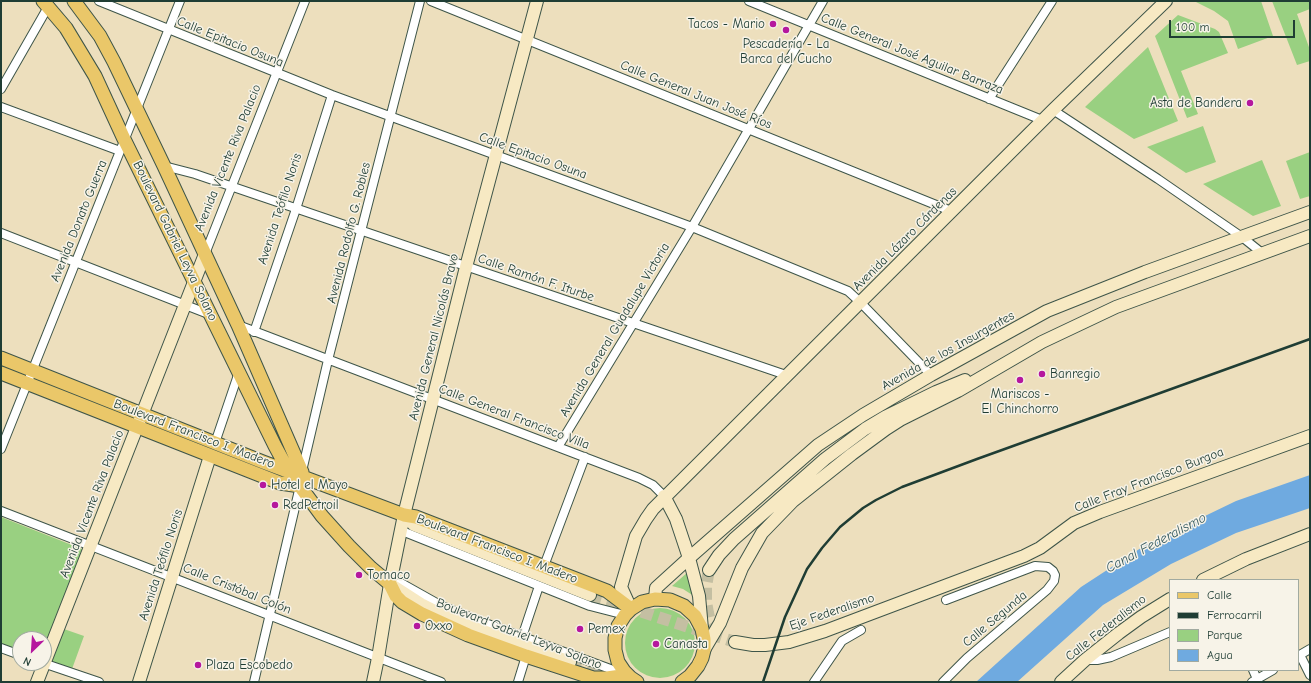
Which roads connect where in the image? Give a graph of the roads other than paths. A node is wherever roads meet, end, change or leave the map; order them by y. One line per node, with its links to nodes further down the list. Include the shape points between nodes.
1 (74, 1): 21 (main road, Boulevard Gabriel Leyva Solano, via 100,36)
2 (99, 1): 14 (street, Calle Epitacio Osuna)
3 (180, 1): 14 (street, Avenida Donato Guerra)
4 (305, 1): 16 (street, Avenida Vicente Riva Palacio)
5 (420, 1): 23 (street, Avenida Rodolfo G. Robles)
6 (431, 1): 15 (street, Calle General Juan José Ríos)
7 (537, 1): 15 (main road, Avenida General Nicolás Bravo)
8 (749, 1): 13 (street, Calle General José Aguilar Barraza)
9 (824, 1): 13 (street, Avenida General Guadalupe Victoria)
10 (1052, 1): 19 (street)
11 (1162, 2): 22 (main road, Avenida Lázaro Cárdenas)
12 (45, 4): 17 (street); 26 (main road, Boulevard Gabriel Leyva Solano, via 66,28 95,76)
13 (809, 25): 19 (street, Calle General José Aguilar Barraza); 25 (street, Avenida General Guadalupe Victoria)
14 (168, 30): 16 (street, Calle Epitacio Osuna); 21 (street, Avenida Donato Guerra)
15 (527, 39): 25 (street, Calle General Juan José Ríos); 27 (main road, Avenida General Nicolás Bravo)
16 (277, 74): 18 (street, Calle Epitacio Osuna); 29 (street, Avenida Vicente Riva Palacio)
17 (1, 89)
18 (332, 95): 23 (street, Calle Epitacio Osuna); 30 (street, Avenida Teófilo Noris)
19 (989, 99): 24 (street, Calle General José Aguilar Barraza)
20 (1, 107): 26 (street)
21 (137, 109): 26 (street, Avenida Donato Guerra); 28 (main road, Boulevard Gabriel Leyva Solano)
22 (1053, 110): 24 (main road, Avenida Lázaro Cárdenas); 37 (street)
23 (391, 117): 27 (street, Calle Epitacio Osuna); 34 (street, Avenida Rodolfo G. Robles)
24 (1042, 120): 31 (main road, Avenida Lázaro Cárdenas)
25 (749, 129): 31 (street, Calle General Juan José Ríos); 33 (street, Avenida General Guadalupe Victoria)
26 (122, 145): 40 (street, Avenida Donato Guerra); 42 (main road, Boulevard Gabriel Leyva Solano)
27 (495, 155): 33 (street, Calle Epitacio Osuna); 41 (main road, Avenida General Nicolás Bravo)
28 (164, 166): 29 (street, Calle Ramón F. Iturbe); 39 (main road, Boulevard Gabriel Leyva Solano)
29 (232, 187): 30 (street, Calle Ramón F. Iturbe); 39 (street, Avenida Vicente Riva Palacio)
30 (296, 209): 34 (street, Calle Ramón F. Iturbe); 48 (street, Avenida Teófilo Noris)
31 (951, 211): 43 (main road, Avenida Lázaro Cárdenas)
32 (1310, 212): 37 (main road, Avenida de los Insurgentes)
33 (692, 227): 43 (street, Calle Epitacio Osuna, via 848,291); 46 (street, Avenida General Guadalupe Victoria)
34 (362, 231): 41 (street, Calle Ramón F. Iturbe); 50 (street, Avenida Rodolfo G. Robles)
35 (1, 232): 40 (street)
36 (1310, 236): 38 (main road)
37 (1242, 237): 38 (street); 56 (main road, Avenida de los Insurgentes, via 1047,311)
38 (1262, 253): 51 (main road, via 1116,307 1042,342)
39 (205, 254): 42 (main road, Avenida Vicente Riva Palacio); 47 (main road, Boulevard Gabriel Leyva Solano)
40 (76, 262): 44 (street); 52 (street, Avenida Donato Guerra)
41 (466, 267): 46 (street, Calle Ramón F. Iturbe); 58 (main road, Avenida General Nicolás Bravo)
42 (194, 282): 44 (main road, Avenida Vicente Riva Palacio); 45 (main road, Boulevard Gabriel Leyva Solano)
43 (861, 303): 55 (main road, Avenida Lázaro Cárdenas); 56 (street, Calle Epitacio Osuna)
44 (185, 305): 45 (street); 59 (main road, Avenida Vicente Riva Palacio)
45 (211, 315): 53 (main road, Boulevard Gabriel Leyva Solano)
46 (634, 324): 55 (street, Calle Ramón F. Iturbe); 63 (street, Avenida General Guadalupe Victoria)
47 (238, 325): 48 (street, Calle General Francisco Villa); 68 (main road, Boulevard Gabriel Leyva Solano)
48 (254, 332): 50 (street, Calle General Francisco Villa)
49 (1, 358): 52 (main road, Boulevard Francisco I. Madero)
50 (328, 360): 58 (street, Calle General Francisco Villa); 68 (street, Avenida Rodolfo G. Robles)
51 (1007, 362): 77 (main road, via 936,392 865,429 825,459 740,534 719,555); 97 (main road, via 891,426 793,501 766,528 754,546 742,568 720,623)
52 (32, 370): 57 (street, Avenida Donato Guerra); 59 (main road, Boulevard Francisco I. Madero)
53 (238, 372): 62 (street); 67 (main road, Boulevard Gabriel Leyva Solano)
54 (1, 373): 57 (main road, Boulevard Francisco I. Madero)
55 (786, 375): 69 (main road, Avenida Lázaro Cárdenas)
56 (931, 375): 75 (main road, Avenida de los Insurgentes, via 818,445)
57 (27, 384): 60 (main road, Boulevard Francisco I. Madero); 64 (street, Avenida Donato Guerra)
58 (433, 400): 63 (street, Calle General Francisco Villa); 71 (main road, Avenida General Nicolás Bravo)
59 (142, 414): 60 (main road, Avenida Vicente Riva Palacio); 62 (main road, Boulevard Francisco I. Madero)
60 (137, 427): 65 (main road, Boulevard Francisco I. Madero); 74 (main road, Avenida Vicente Riva Palacio)
61 (1310, 436): 82 (main road, Calle Fray Francisco Burgoa, via 1080,520 1024,556)
62 (215, 442): 67 (main road, Boulevard Francisco I. Madero)
63 (558, 447): 66 (street, Calle General Francisco Villa)
64 (1, 449)
65 (210, 456): 68 (main road, Boulevard Francisco I. Madero, via 280,483); 78 (main road, Avenida Teófilo Noris)
66 (585, 457): 69 (street, Calle General Francisco Villa, via 639,478 653,485); 76 (street)
67 (288, 470): 68 (main road, Boulevard Gabriel Leyva Solano)
68 (301, 478): 71 (main road, Boulevard Francisco I. Madero); 80 (main road, Boulevard Gabriel Leyva Solano, via 322,516 349,546); 88 (street, Avenida Rodolfo G. Robles)
69 (664, 496): 75 (main road, via 676,518); 87 (main road, Avenida Lázaro Cárdenas, via 636,536 621,587)
70 (1, 511): 74 (street, Calle Cristóbal Colón)
71 (404, 515): 72 (main road, Avenida General Nicolás Bravo); 76 (main road, Boulevard Francisco I. Madero, via 416,517); 83 (main road, via 414,525)
72 (402, 530): 80 (main road, Avenida General Nicolás Bravo); 81 (street, Boulevard Francisco I. Madero)
73 (1310, 534): 79 (main road, via 1246,559)
74 (90, 546): 78 (street, Calle Cristóbal Colón); 94 (main road, Avenida Vicente Riva Palacio)
75 (689, 558): 84 (main road, Avenida de los Insurgentes, via 656,588); 89 (main road, via 699,596)
76 (544, 566): 87 (main road, Boulevard Francisco I. Madero, via 607,591)
77 (709, 570)
78 (172, 577): 88 (street, Calle Cristóbal Colón); 114 (main road, Avenida Teófilo Noris)
79 (1207, 579)
80 (390, 584): 92 (street, Boulevard Gabriel Leyva Solano, via 401,583 442,606); 100 (main road, Boulevard Gabriel Leyva Solano, via 402,602 422,614 468,635); 101 (main road, Avenida General Nicolás Bravo); 103 (main road, via 421,604 466,625)
81 (539, 586): 87 (street, Boulevard Francisco I. Madero, via 590,606); 92 (street)
82 (936, 589): 93 (main road, Eje Federalismo, via 825,632 789,642 765,645)
83 (590, 594)
84 (655, 599): 87 (main road, via 642,602); 89 (main road, via 670,600 684,606)
85 (946, 600): 122 (street, Calle Segunda, via 1035,566 1048,567 1055,575 1047,590)
86 (1169, 600): 102 (main road, Calle Federalismo, via 1141,617)
87 (629, 611): 109 (main road, via 618,626 615,650 618,662)
88 (270, 615): 101 (street, Calle Cristóbal Colón); 115 (street, Avenida Rodolfo G. Robles)
89 (702, 629): 97 (main road)
90 (861, 630): 121 (street, via 842,642)
91 (1169, 632): 102 (street, via 1111,657)
92 (522, 637): 109 (street, Boulevard Gabriel Leyva Solano)
93 (735, 642)
94 (52, 643)
95 (1, 648): 98 (street)
96 (1310, 649): 99 (street)
97 (704, 650): 105 (main road)
98 (12, 652)
99 (1299, 655): 108 (street)
100 (526, 656): 110 (main road, Boulevard Gabriel Leyva Solano); 118 (street)
101 (378, 658): 116 (main road, Avenida General Nicolás Bravo); 117 (street, Calle Cristóbal Colón)
102 (1085, 660): 123 (main road, Calle Federalismo)
103 (570, 662)
104 (52, 666): 113 (street)
105 (698, 666): 119 (main road); 120 (main road)
106 (41, 671): 112 (main road, Avenida Vicente Riva Palacio)
107 (1271, 671): 111 (street)
108 (1310, 675)
109 (632, 679): 110 (main road, Boulevard Gabriel Leyva Solano)
110 (595, 680)
111 (1254, 680)
112 (37, 682)
113 (99, 682)
114 (139, 682)
115 (254, 682)
116 (373, 682)
117 (441, 682)
118 (518, 682)
119 (682, 682)
120 (692, 682)
121 (814, 682)
122 (942, 682)
123 (1061, 682)

